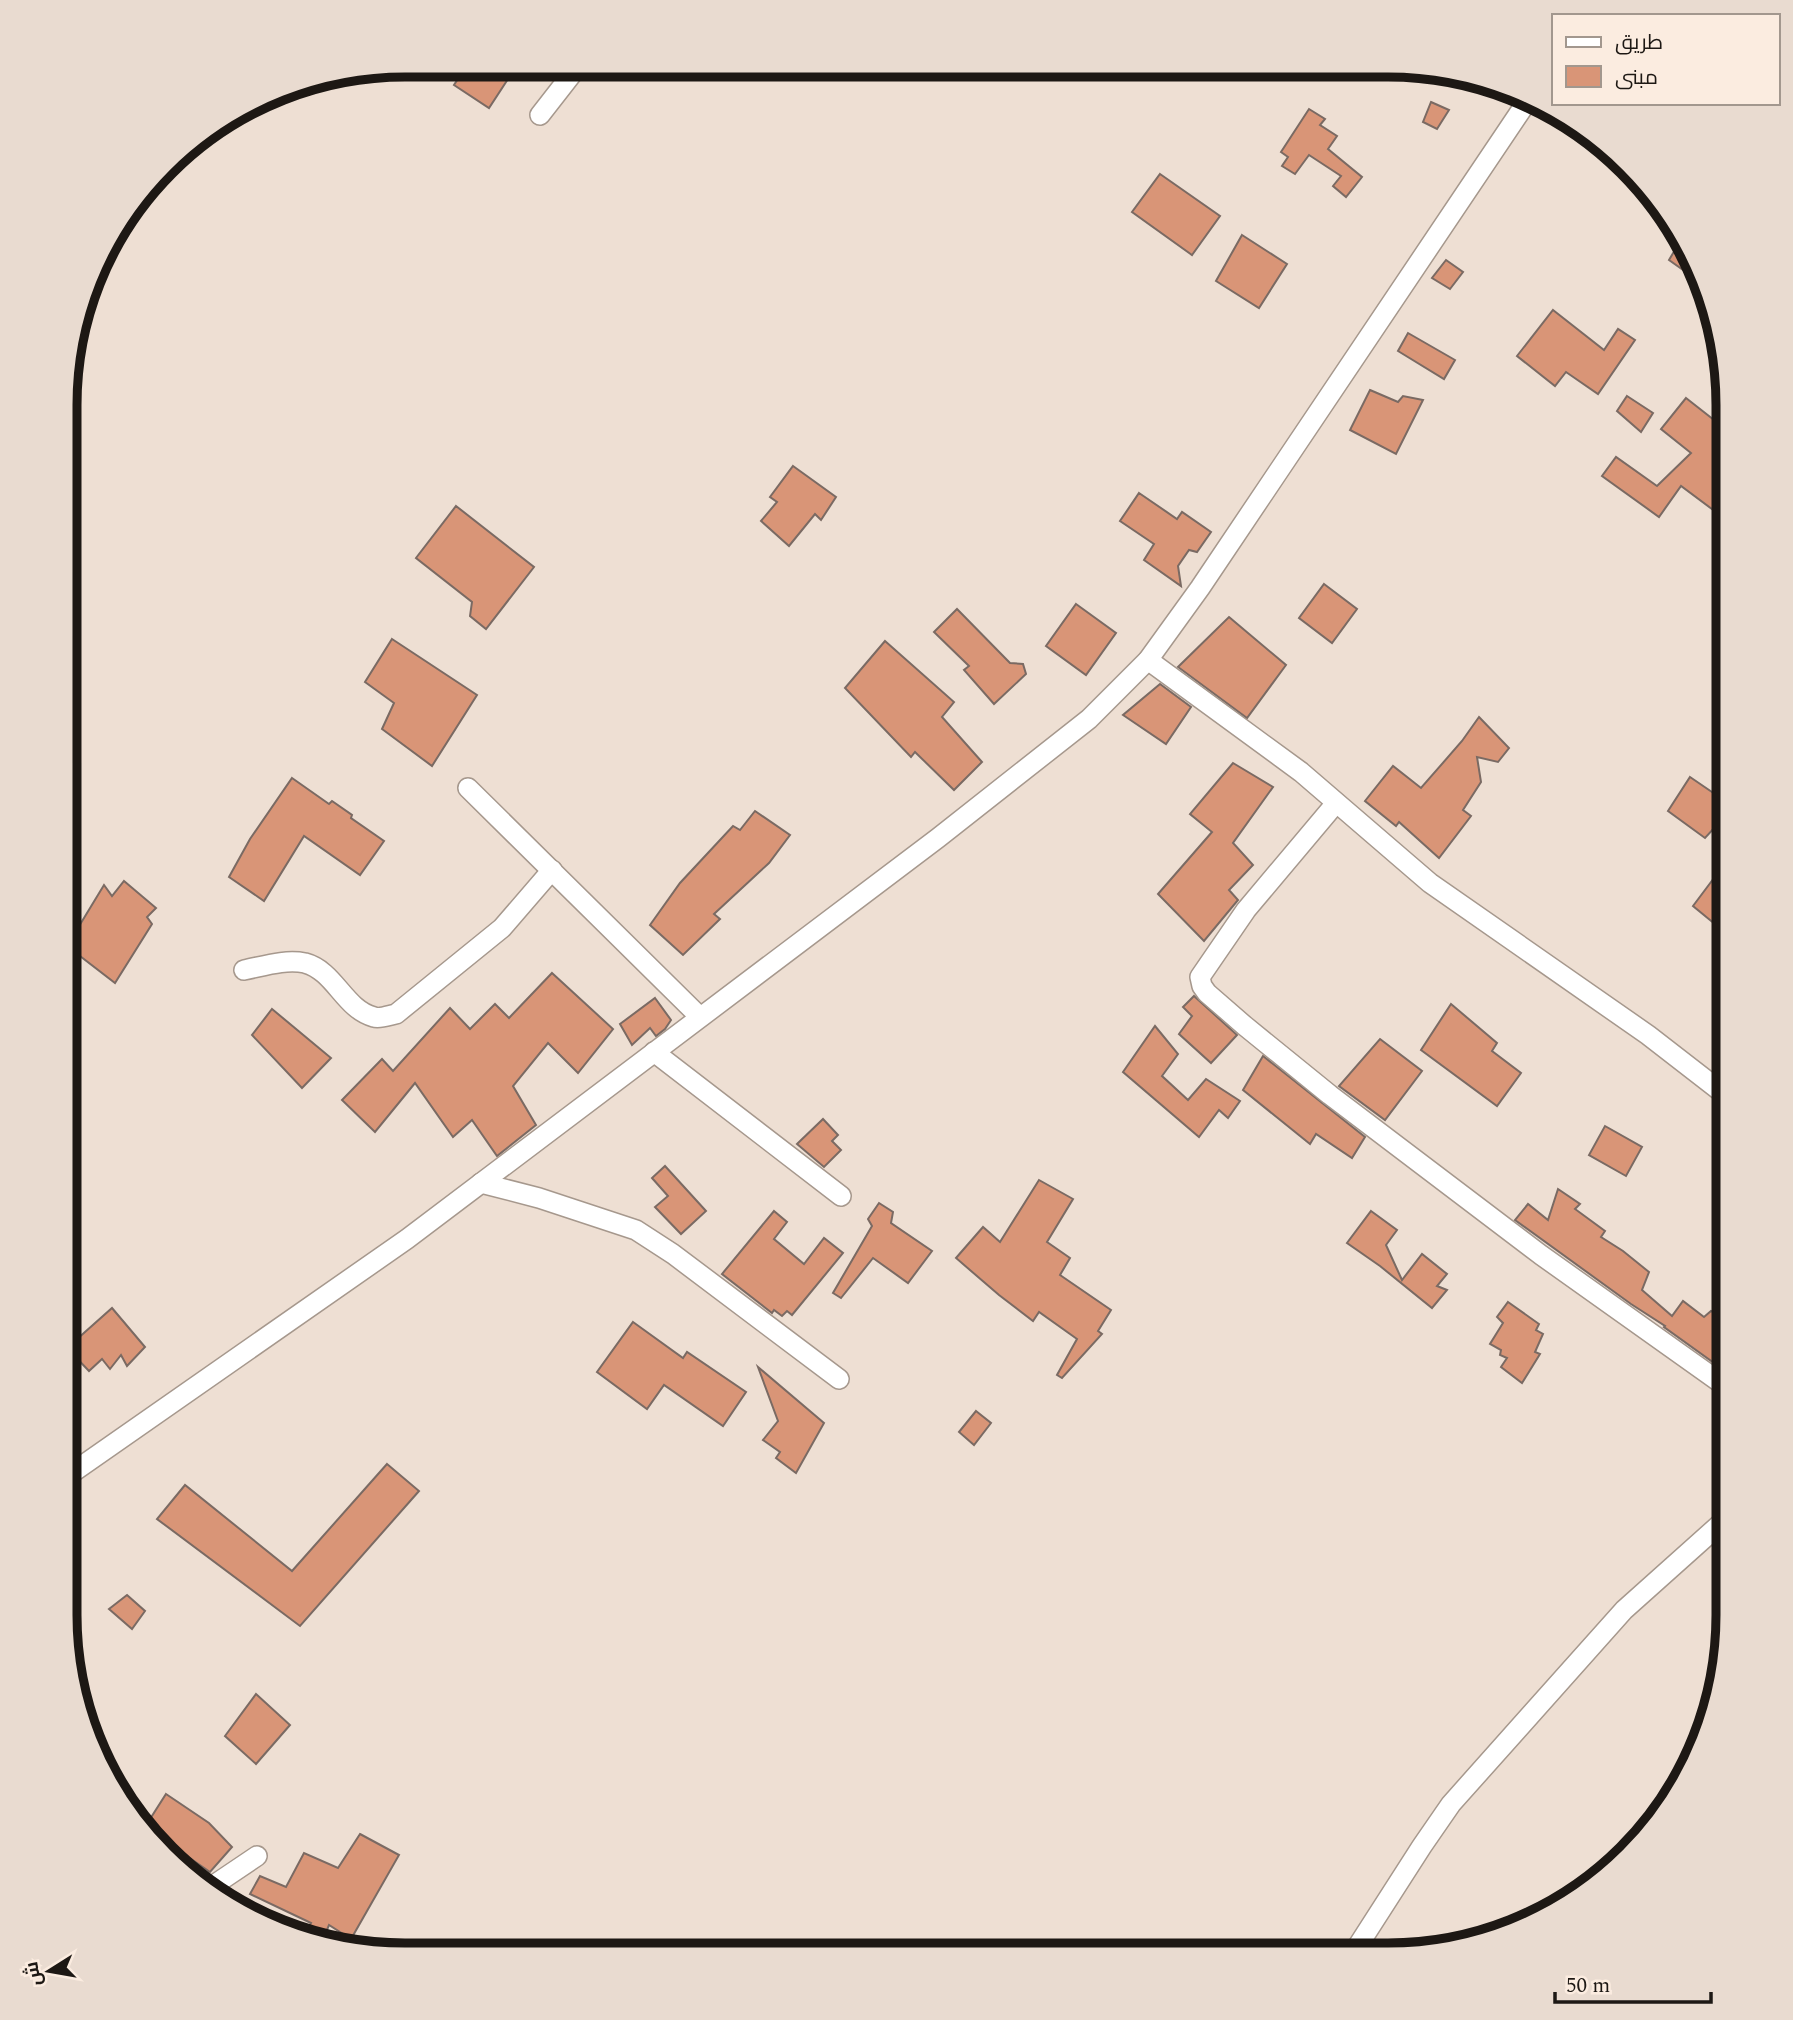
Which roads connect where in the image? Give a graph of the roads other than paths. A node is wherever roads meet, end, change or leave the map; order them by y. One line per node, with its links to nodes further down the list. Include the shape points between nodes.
1 (570, 77): 3 (street)
2 (1524, 107): 4 (street)
3 (540, 115)
4 (1148, 660): 6 (street); 9 (street, via 1068,736)
5 (468, 788): 7 (street)
6 (1336, 803): 11 (street, via 1430,883); 15 (street, via 1246,910 1200,976 1202,986 1330,1095 1541,1255)
7 (552, 870): 8 (street, via 502,928 396,1014 375,1018 354,1006 322,971 305,964 283,962); 9 (street)
8 (244, 970)
9 (700, 1017): 10 (street)
10 (654, 1052): 12 (street); 13 (street)
11 (1716, 1088)
12 (481, 1183): 14 (street, via 636,1230); 16 (street)
13 (842, 1196)
14 (839, 1379)
15 (1716, 1379)
16 (77, 1469)
17 (1716, 1528): 20 (street, via 1624,1610 1451,1804)
18 (257, 1856): 19 (street)
19 (216, 1883)
20 (1360, 1943)

